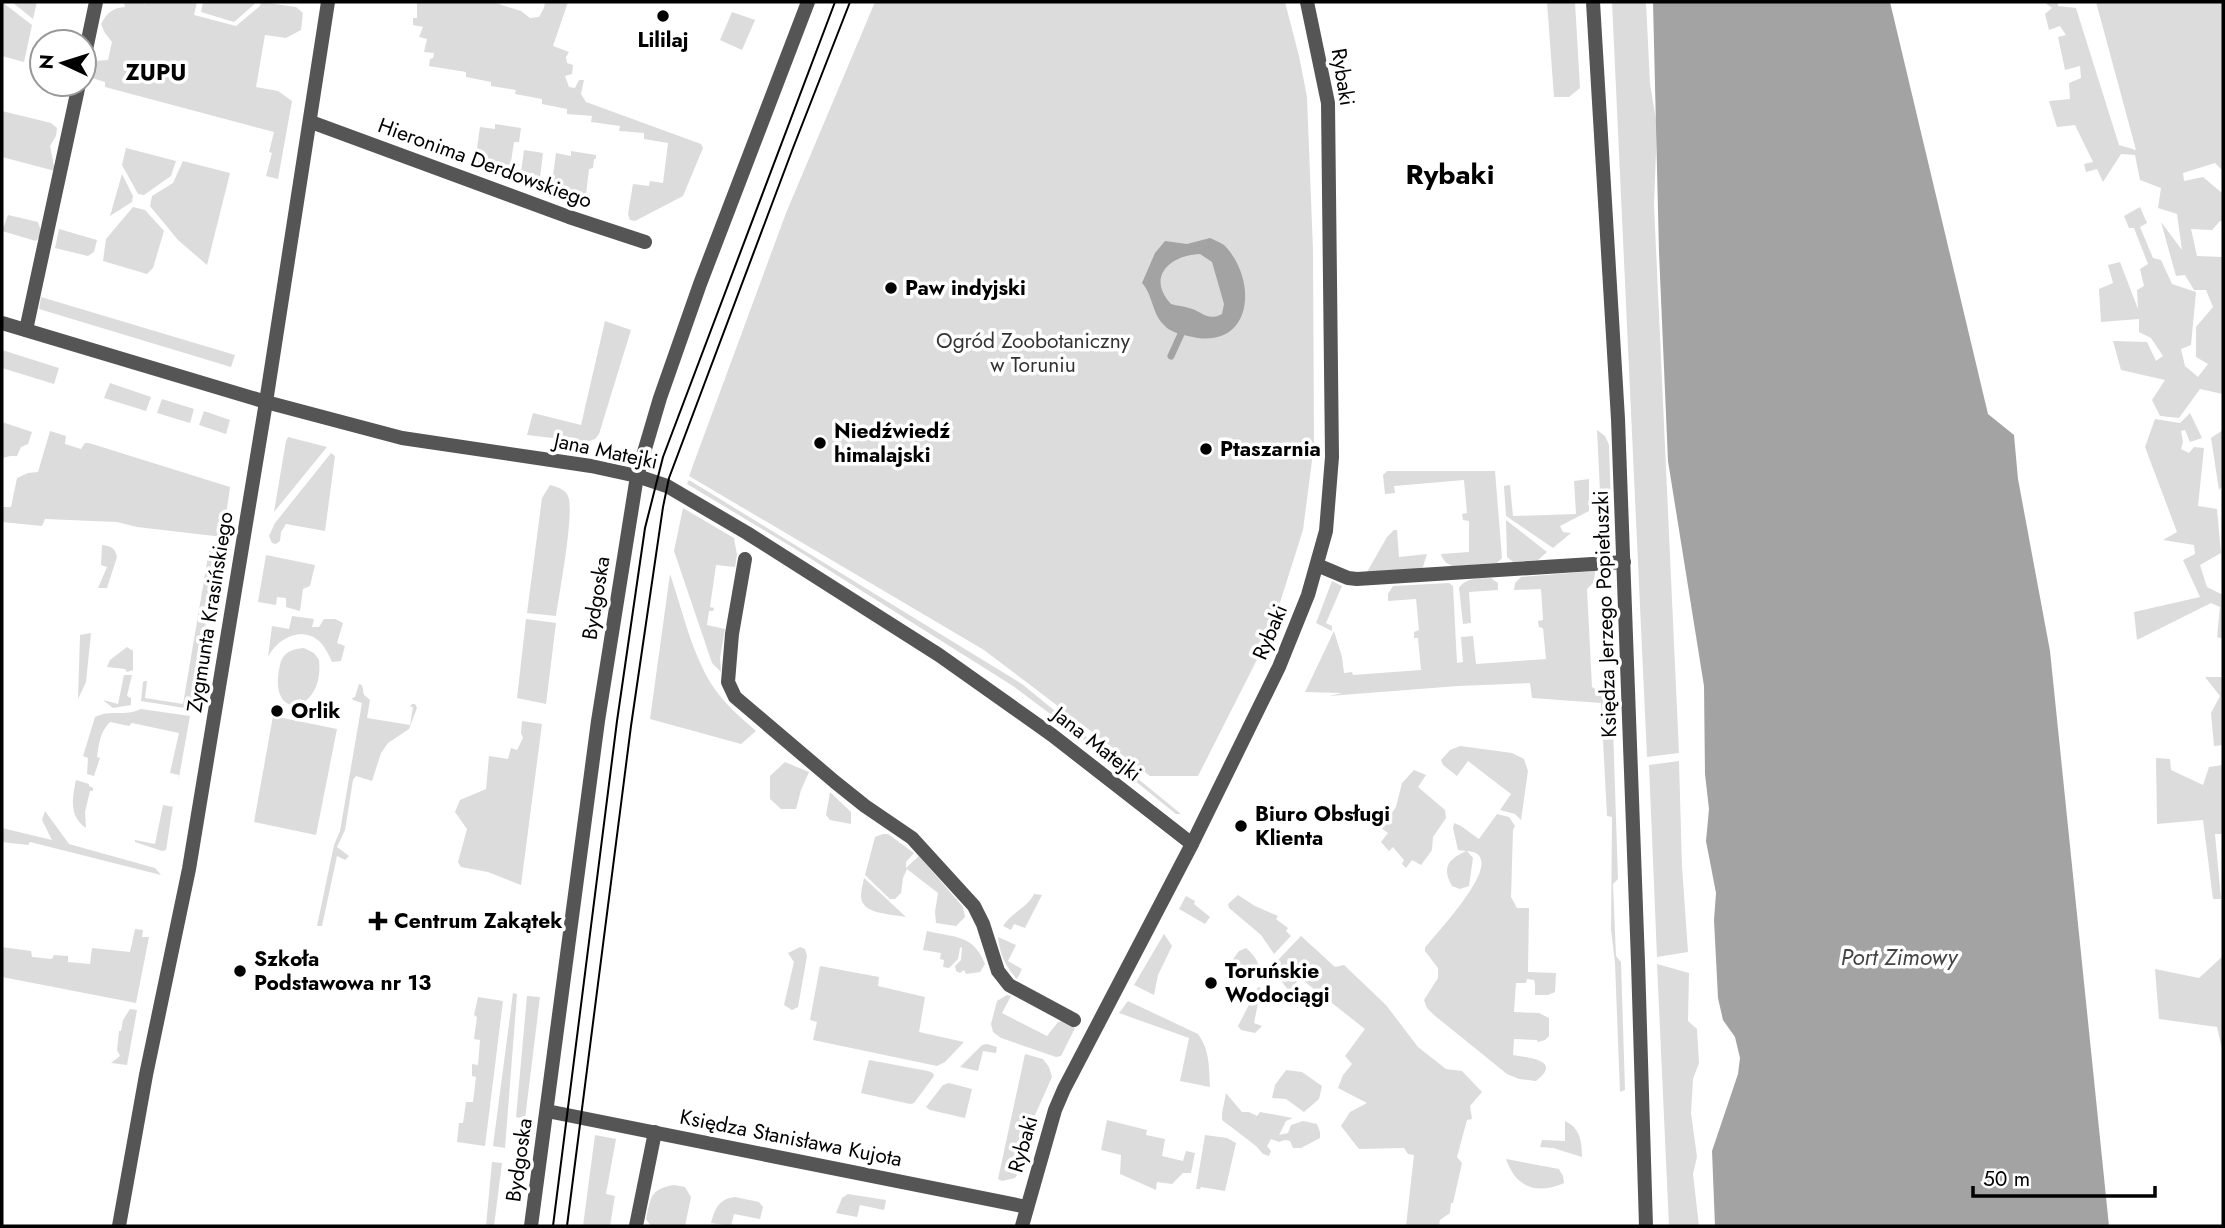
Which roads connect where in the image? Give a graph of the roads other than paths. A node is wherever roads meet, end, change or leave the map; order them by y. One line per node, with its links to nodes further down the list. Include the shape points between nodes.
1 (96, 2): 6 (street)
2 (328, 2): 8 (street, Zygmunta Krasińskiego)
3 (808, 2): 13 (street, Bydgoska, via 696,297)
4 (1307, 2): 16 (street, Rybaki, via 1328,103 1332,457 1326,531)
5 (1593, 2): 15 (street, Księdza Jerzego Popiełuszki)
6 (91, 28)
7 (76, 98): 11 (street)
8 (311, 122): 9 (street, Hieronima Derdowskiego); 12 (street, Zygmunta Krasińskiego)
9 (645, 242)
10 (2, 323): 11 (street, Jana Matejki)
11 (26, 330): 12 (street, Jana Matejki)
12 (266, 402): 13 (street, Jana Matejki, via 402,438); 22 (street, Zygmunta Krasińskiego, via 188,869)
13 (637, 476): 17 (street, Jana Matejki, via 667,486 747,533 939,655 1052,735); 19 (street, Bydgoska, via 598,721)
14 (745, 559): 18 (street, via 728,682 735,697 835,782 912,838 974,906 998,971 1009,985)
15 (1624, 562): 16 (street, via 1357,579); 26 (street, Księdza Jerzego Popiełuszki)
16 (1317, 565): 17 (street, Rybaki, via 1284,656)
17 (1192, 844): 21 (street, Rybaki, via 1063,1089)
18 (1074, 1020)
19 (547, 1111): 20 (street, Księdza Stanisława Kujota); 23 (street, Bydgoska)
20 (655, 1132): 21 (street, Księdza Stanisława Kujota); 24 (street)
21 (1027, 1207): 25 (street, Rybaki)
22 (119, 1226)
23 (531, 1226)
24 (636, 1226)
25 (1022, 1226)
26 (1646, 1226)

